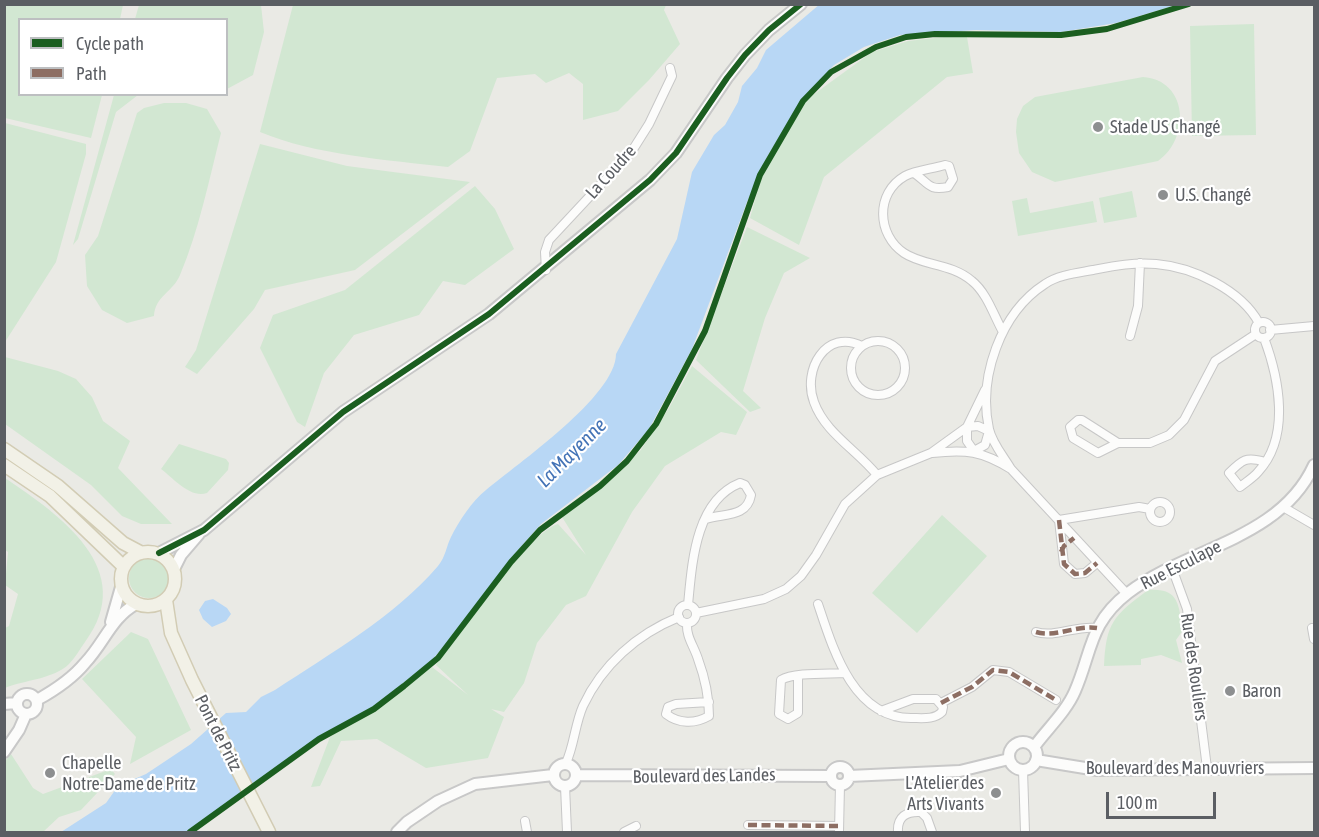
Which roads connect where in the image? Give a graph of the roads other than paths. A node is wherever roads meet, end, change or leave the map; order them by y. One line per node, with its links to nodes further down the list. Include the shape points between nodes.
1 (801, 4): 5 (street, via 746,55 657,174)
2 (670, 68): 5 (street, La Coudre, via 672,76 632,151 549,240 544,252)
3 (914, 173): 3 (street, via 945,165 953,179 948,187 937,189); 9 (street, via 896,182 884,202 882,214 890,238 906,255 937,263 972,281)
4 (1140, 263): 6 (street, via 1180,268 1215,282 1254,314); 9 (street, via 1079,272 1047,283 1026,300); 10 (street, via 1138,306)
5 (546, 270): 30 (street, via 489,314 343,412)
6 (1259, 323): 8 (street, via 1267,324); 11 (street)
7 (1314, 326): 8 (street)
8 (1270, 330): 11 (street)
9 (1003, 332): 13 (street)
10 (1130, 336)
11 (1260, 336): 16 (street, via 1215,361 1184,420 1169,435 1150,442); 20 (street, via 1278,388 1279,425)
12 (862, 346): 12 (street, via 871,342 890,344 903,358 903,378 889,392 870,394 855,382 851,363); 24 (street, via 843,341 824,351 812,369 810,388 824,420)
13 (986, 388): 14 (street); 15 (street)
14 (967, 427): 15 (street); 18 (street, via 966,441); 19 (street)
15 (990, 431): 18 (street, via 985,445); 23 (street)
16 (1118, 443): 16 (street, via 1098,453 1073,438 1070,427 1082,420)
17 (4, 449): 32 (main road, via 58,486 123,543)
18 (974, 451): 19 (street); 23 (street)
19 (931, 453): 24 (street)
20 (1265, 462): 20 (street, via 1240,487 1229,473 1244,459)
21 (4, 465): 36 (main road, via 50,496)
22 (1314, 465): 25 (street, Rue Esculape)
23 (1011, 469): 28 (street)
24 (877, 475): 45 (street, via 844,504 816,555 786,589 764,599)
25 (1283, 507): 29 (street); 37 (street, Rue Esculape, via 1259,526)
26 (1150, 509): 28 (street, via 1138,507)
27 (706, 519): 27 (street, via 720,495 740,483 745,485 750,495 746,507 732,515); 44 (street, via 693,557)
28 (1059, 520): 31 (street); 33 (street)
29 (1314, 525)
30 (204, 530): 34 (street); 38 (street)
31 (1074, 538): 33 (street); 35 (street)
32 (140, 552): 34 (main road); 36 (main road)
33 (1061, 552): 35 (street, via 1064,564 1075,574 1085,573)
34 (159, 554): 38 (main road)
35 (1097, 563): 40 (street)
36 (123, 566): 39 (main road)
37 (1172, 568): 40 (street, Rue Esculape); 69 (street, Rue des Rouliers, via 1186,609)
38 (174, 569): 41 (main road, via 175,583)
39 (121, 587): 43 (main road); 48 (street)
40 (1127, 594): 49 (street, Rue Esculape)
41 (166, 600): 43 (main road); 52 (main road, Pont de Pritz)
42 (818, 604): 54 (street)
43 (141, 605): 48 (street, via 125,610); 52 (main road, Pont de Pritz)
44 (688, 605): 45 (street); 46 (street, via 680,609)
45 (696, 613): 47 (street, via 693,621)
46 (679, 617): 47 (street); 68 (street, via 629,647 598,678 584,705)
47 (687, 623): 58 (street)
48 (110, 628): 56 (street, via 85,664)
49 (1097, 628): 51 (street, via 1084,626 1045,635); 64 (street, Rue Esculape, via 1075,691)
50 (1312, 628): 53 (street)
51 (1036, 632)
52 (171, 633): 82 (main road, Pont de Pritz)
53 (1314, 639)
54 (844, 673): 55 (street); 62 (street, via 868,702)
55 (798, 676): 55 (street, via 781,680 779,714 788,719 798,713)
56 (37, 700): 59 (street, via 26,693); 63 (street, via 35,710)
57 (1056, 700): 60 (street, via 1009,672 993,670 972,687)
58 (709, 702): 58 (street, via 709,716 700,721 676,722 666,714 668,707 676,704)
59 (17, 703): 61 (street); 63 (street, via 18,709)
60 (941, 703): 62 (street, via 936,699 913,699); 62 (street, via 942,712 935,718 903,718)
61 (4, 704)
62 (881, 711)
63 (26, 714): 65 (street)
64 (1034, 747): 66 (street, via 1026,742 1016,743); 67 (street)
65 (8, 748)
66 (1009, 759): 71 (street, via 1014,767); 75 (street, via 960,771)
67 (1036, 760): 69 (street, Boulevard des Manouvriers, via 1097,770); 71 (street)
68 (566, 763): 72 (street); 73 (street, via 555,768)
69 (1207, 768): 70 (street, Boulevard des Manouvriers)
70 (1314, 768)
71 (1023, 770): 89 (street)
72 (576, 775): 74 (street, Boulevard des Landes); 77 (street, via 574,782)
73 (554, 776): 77 (street); 83 (street, via 475,784 438,801)
74 (831, 776): 75 (street, via 840,767); 76 (street)
75 (849, 776): 76 (street)
76 (840, 785): 81 (street)
77 (564, 786): 85 (street)
78 (525, 821): 84 (street)
79 (748, 825): 81 (street)
80 (636, 826): 86 (street)
81 (839, 829)
82 (269, 832)
83 (397, 832)
84 (527, 832)
85 (567, 832)
86 (624, 832)
87 (898, 832): 88 (street, via 898,822 912,811 927,818)
88 (932, 832)
89 (1025, 832)

